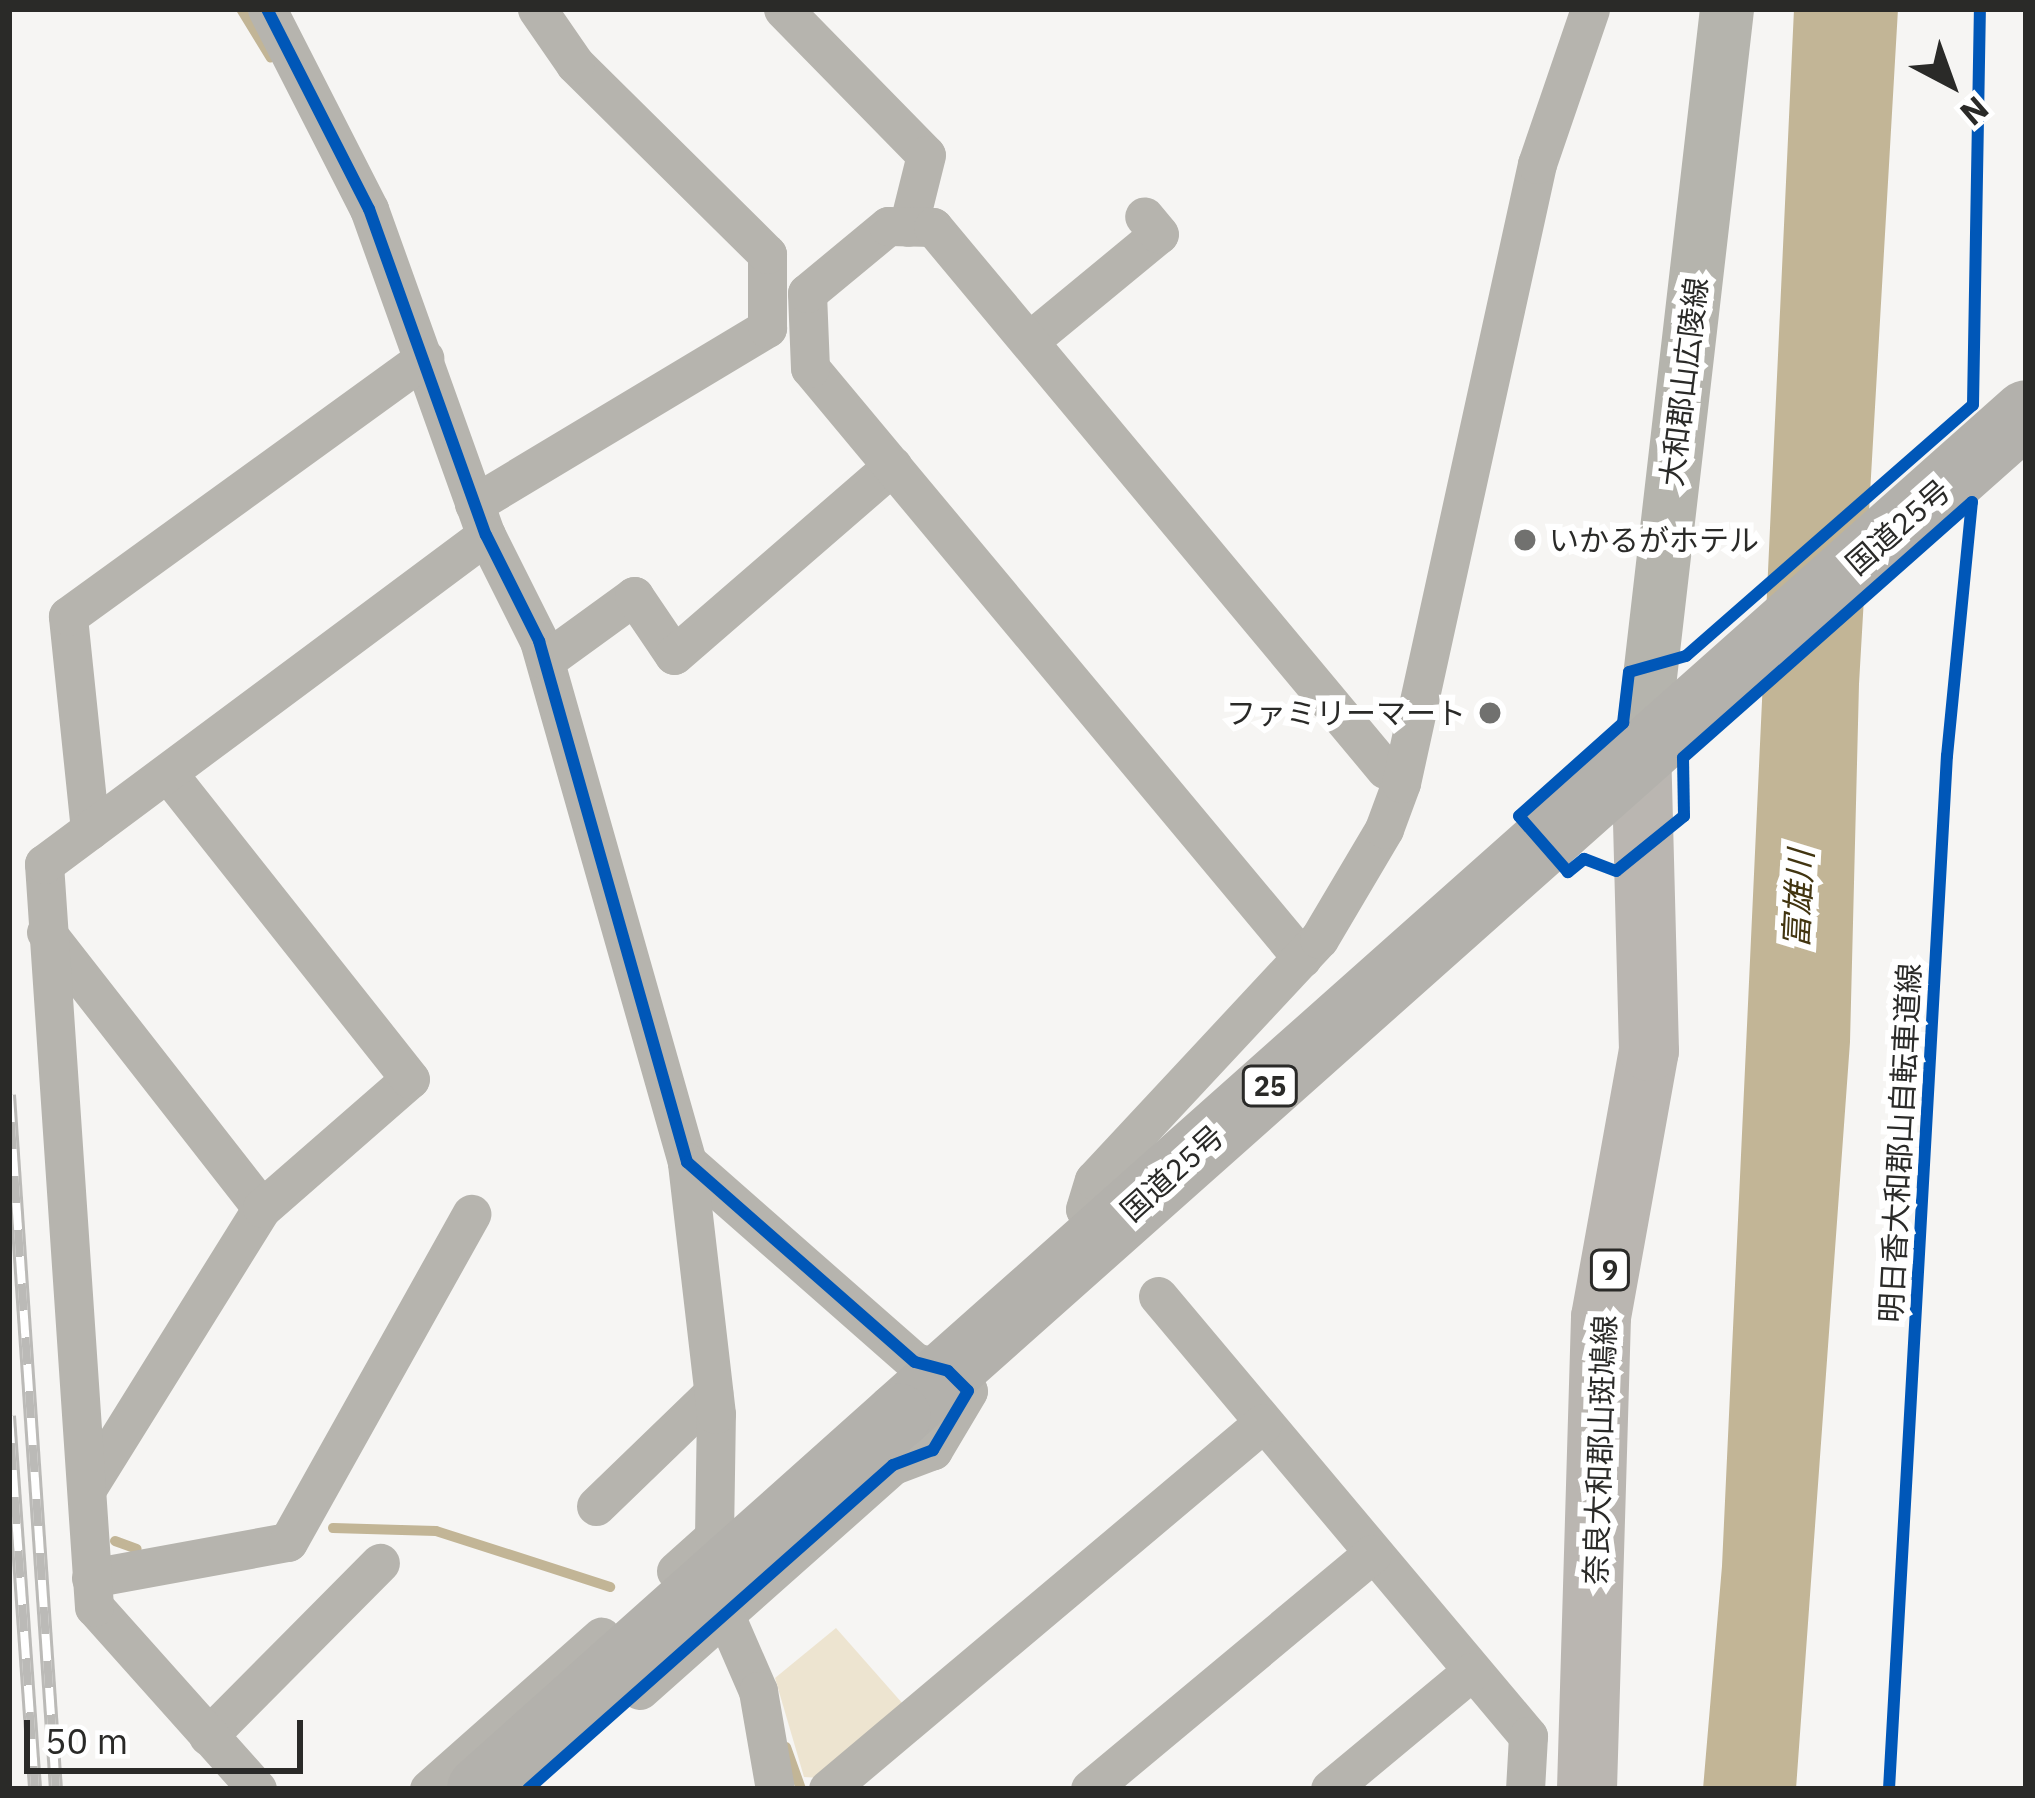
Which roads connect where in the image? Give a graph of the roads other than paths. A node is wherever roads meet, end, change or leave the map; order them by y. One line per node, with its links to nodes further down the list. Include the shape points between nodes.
1 (267, 9): 11 (street, via 370,209)
2 (537, 9): 9 (street, via 575,64 767,254)
3 (783, 9): 7 (street, via 926,154)
4 (1590, 9): 21 (street, via 1538,164 1401,783 1354,891)
5 (1727, 9): 16 (main road, 大和郡山広陵線)
6 (1144, 216): 10 (street, via 1159,234)
7 (908, 226): 8 (street, via 888,226 807,293); 10 (street, via 933,227)
8 (808, 307): 9 (street); 13 (street, via 810,368)
9 (767, 308): 14 (street, via 766,328)
10 (1029, 341): 17 (street)
11 (415, 365): 14 (street); 19 (street, via 68,616)
12 (2026, 413): 16 (highway, 国道25号 / 25)
13 (892, 466): 15 (street, via 674,655 634,596); 21 (street)
14 (478, 531): 15 (street); 18 (street)
15 (546, 660): 22 (street)
16 (1640, 754): 25 (highway, 国道25号 / 25); 46 (main road, 奈良大和郡山斑鳩線 / 9, via 1649,1051 1601,1317)
17 (1385, 769)
18 (169, 775): 19 (street); 23 (street, via 410,1079)
19 (90, 830): 20 (street, via 44,864)
20 (46, 932): 23 (street); 30 (street)
21 (1302, 958): 25 (street, via 1094,1180 1085,1208)
22 (687, 1162): 27 (street, via 915,1362); 28 (street)
23 (262, 1208): 30 (street)
24 (471, 1214): 34 (street, via 288,1542)
25 (1105, 1233): 27 (highway, 国道25号 / 25)
26 (1158, 1296): 29 (street)
27 (948, 1371): 35 (street, via 968,1391 933,1450 893,1465); 38 (highway, 国道25号 / 25, bridge)
28 (702, 1404): 31 (street); 38 (street, via 714,1537)
29 (1263, 1423): 32 (street); 42 (street)
30 (88, 1487): 34 (street)
31 (596, 1506)
32 (1372, 1554): 36 (street); 43 (street)
33 (380, 1563): 37 (street)
34 (91, 1578): 37 (street, via 94,1607)
35 (724, 1616): 40 (street); 41 (street, via 758,1691)
36 (1471, 1672): 44 (street); 45 (street, via 1528,1736)
37 (208, 1736): 39 (street)
38 (460, 1783)
39 (257, 1789)
40 (528, 1789)
41 (775, 1789)
42 (828, 1789)
43 (1090, 1789)
44 (1330, 1789)
45 (1525, 1789)
46 (1587, 1789)

